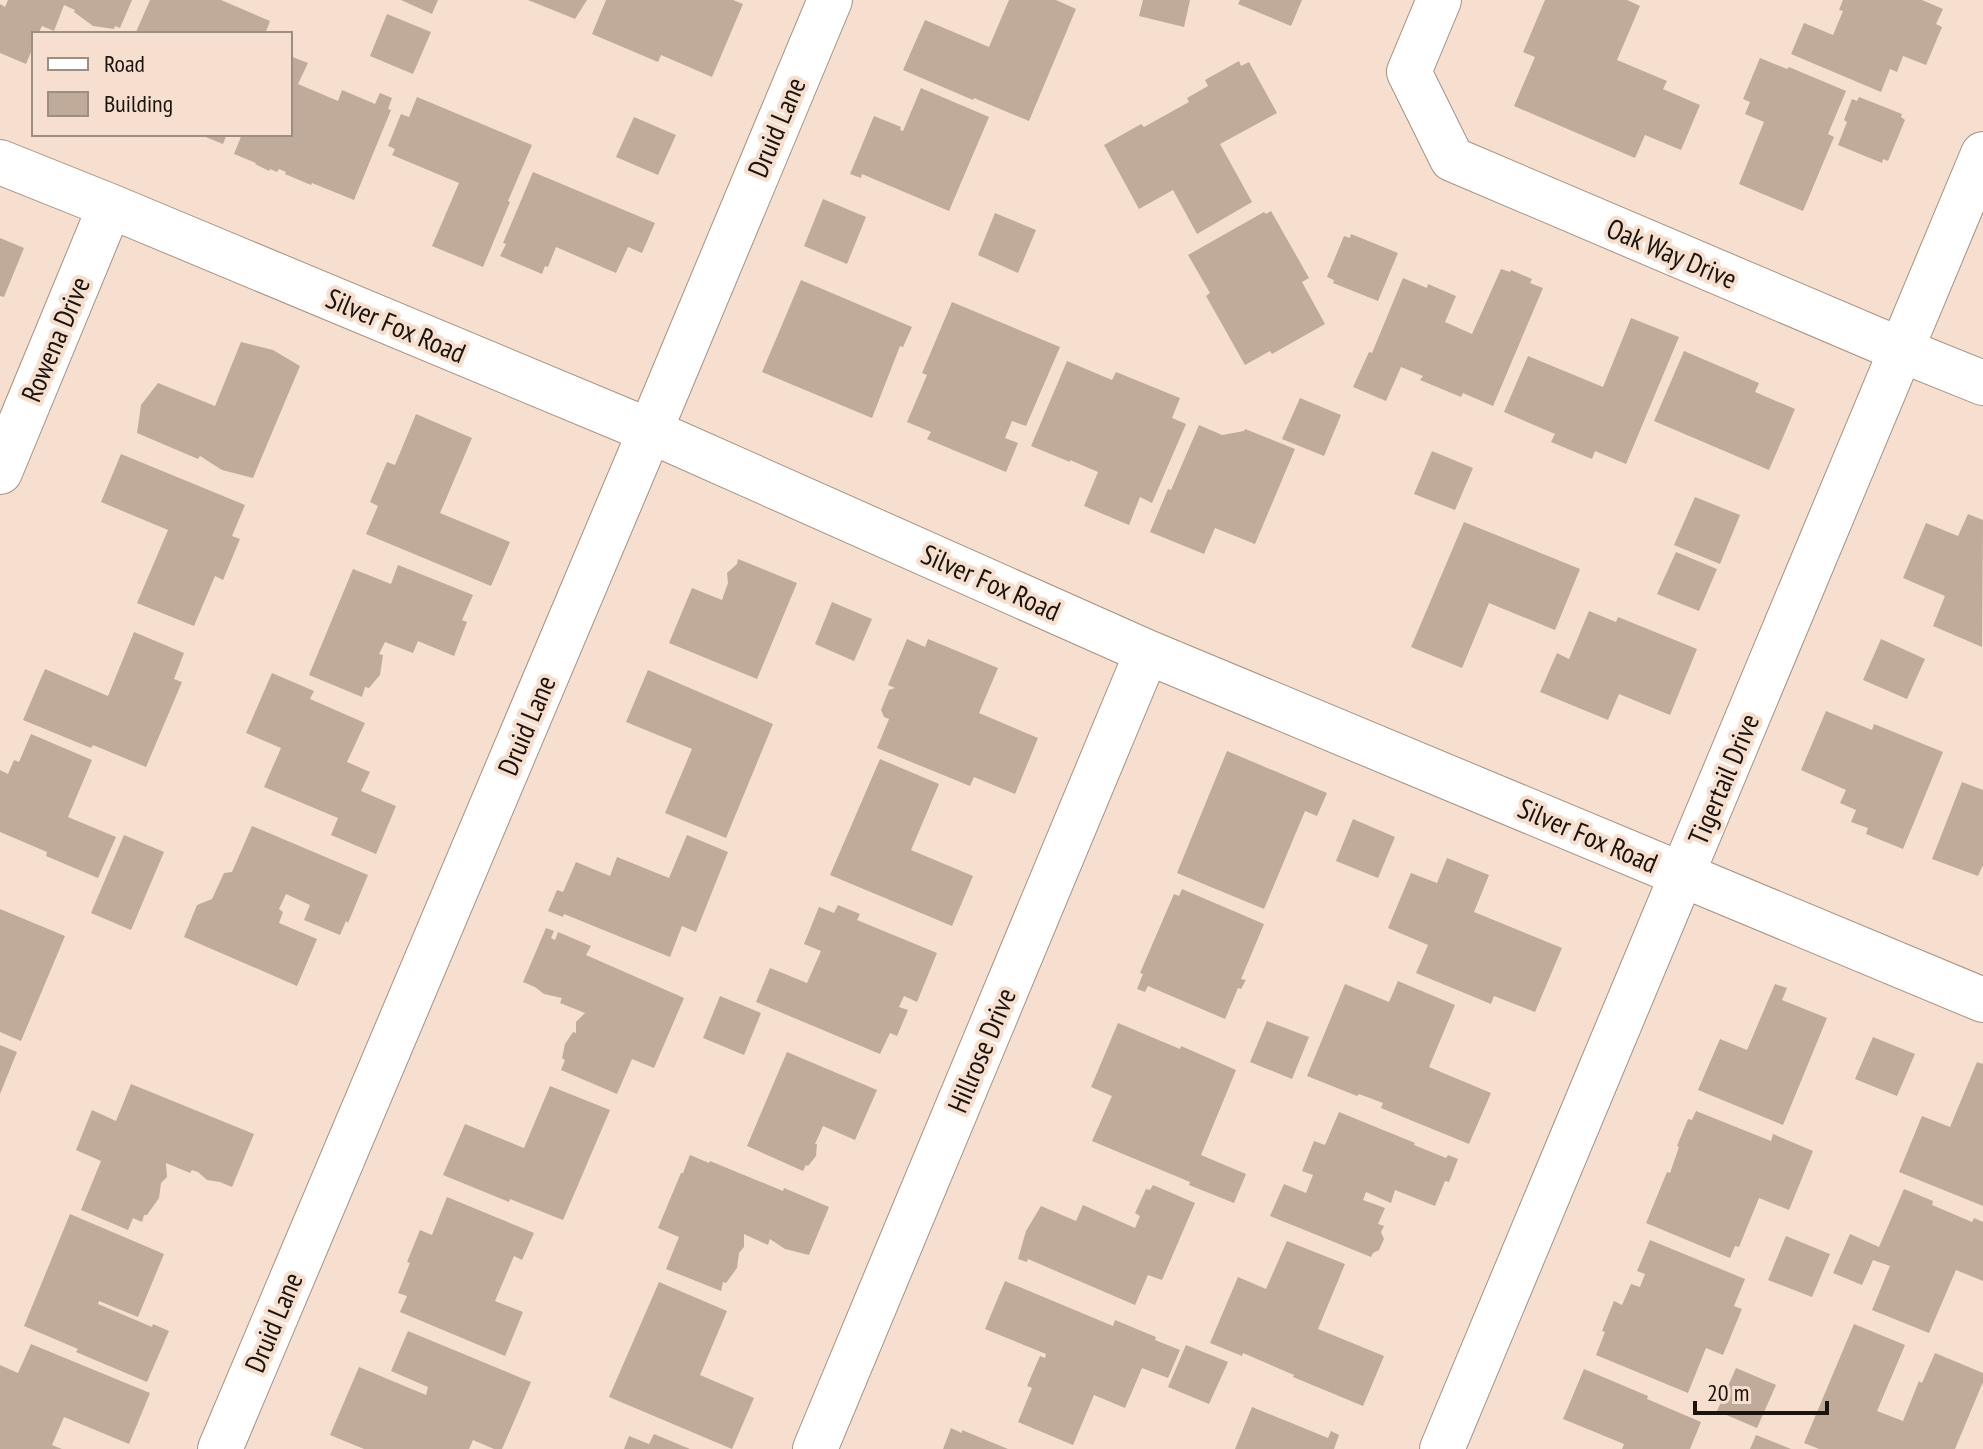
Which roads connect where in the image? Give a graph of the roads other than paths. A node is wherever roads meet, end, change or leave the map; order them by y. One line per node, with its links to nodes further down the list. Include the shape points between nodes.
1 (830, 0): 8 (street, Druid Lane)
2 (1439, 0): 6 (street, Oak Way Drive, via 1409,72 1452,159)
3 (1983, 154): 6 (street, Tigertail Drive)
4 (0, 162): 5 (street, Silver Fox Road)
5 (110, 206): 8 (street, Silver Fox Road); 9 (street, Rowena Drive)
6 (1901, 350): 7 (street, Oak Way Drive); 11 (street, Tigertail Drive)
7 (1983, 383)
8 (650, 431): 10 (street, Silver Fox Road); 13 (street, Druid Lane)
9 (0, 472)
10 (1147, 652): 11 (street, Silver Fox Road); 14 (street, Hillrose Drive)
11 (1683, 874): 12 (street, Silver Fox Road); 15 (street, Tigertail Drive)
12 (1983, 1000)
13 (220, 1449)
14 (815, 1449)
15 (1442, 1449)

